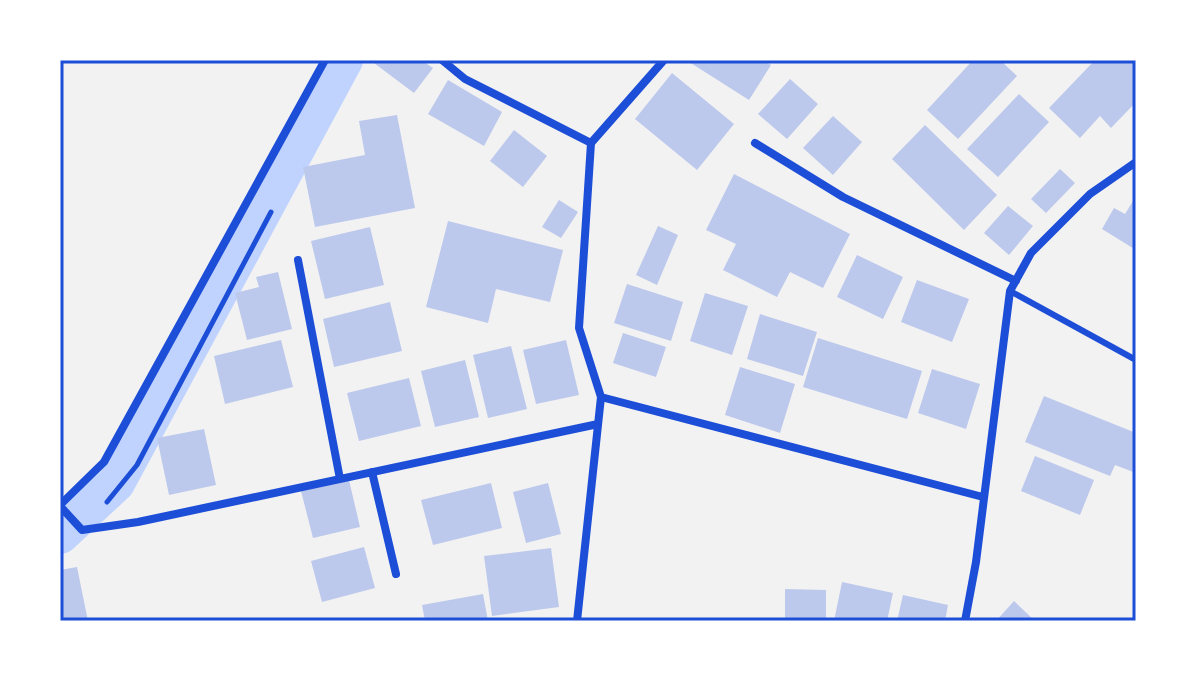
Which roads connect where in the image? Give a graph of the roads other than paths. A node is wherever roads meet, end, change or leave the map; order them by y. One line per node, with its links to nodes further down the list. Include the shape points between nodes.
1 (325, 60): 16 (street, via 104,462)
2 (442, 60): 4 (street, via 465,79)
3 (664, 60): 4 (street)
4 (591, 143): 11 (street, via 579,328)
5 (755, 143): 8 (street, via 843,197)
6 (1136, 162): 8 (street, via 1090,194 1031,253)
7 (298, 260): 14 (street)
8 (1016, 281): 9 (street)
9 (1010, 291): 10 (lane); 15 (street)
10 (1136, 360)
11 (601, 397): 12 (street); 15 (street)
12 (598, 424): 13 (street); 18 (street)
13 (372, 472): 14 (street); 17 (street)
14 (340, 479): 16 (street, via 82,530)
15 (983, 497): 19 (street)
16 (60, 505)
17 (396, 574)
18 (577, 621)
19 (965, 621)

